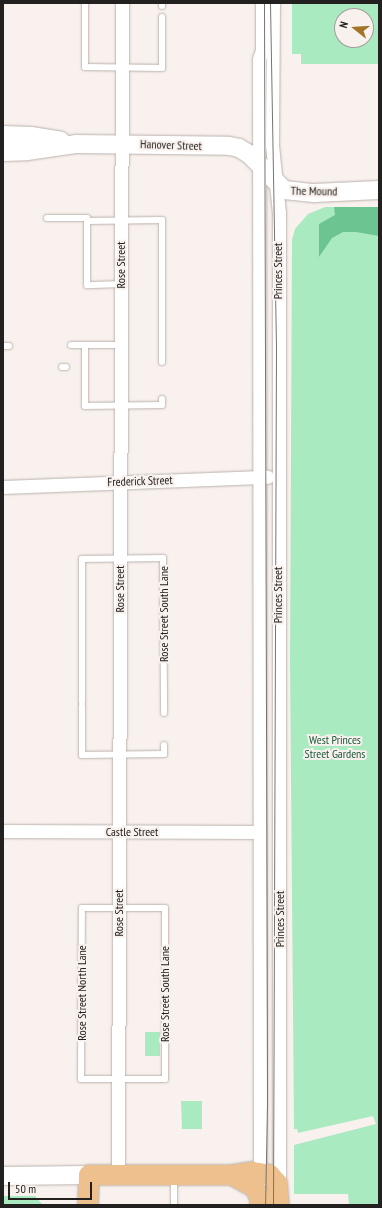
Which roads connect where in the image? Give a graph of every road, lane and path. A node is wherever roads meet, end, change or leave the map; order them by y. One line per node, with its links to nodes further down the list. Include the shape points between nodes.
1 (86, 3): 6 (lane, via 86,68)
2 (122, 3): 6 (street, Rose Street)
3 (262, 3): 11 (street, Princes Street)
4 (272, 3): 12 (street, Princes Street, via 272,145)
5 (162, 17): 6 (lane, via 162,68)
6 (122, 68): 8 (street, Rose Street)
7 (3, 135): 9 (street, Hanover Street, via 31,136)
8 (122, 143): 9 (street, Hanover Street); 11 (street, Hanover Street, via 234,147 249,154); 15 (street, Rose Street)
9 (76, 144): 10 (street, Hanover Street)
10 (3, 152)
11 (259, 165): 12 (street, The Mound); 24 (street, Princes Street)
12 (277, 186): 13 (street, The Mound, via 293,192); 25 (street, Princes Street)
13 (379, 190)
14 (47, 218): 16 (lane, via 87,218)
15 (121, 220): 16 (lane); 17 (street, Rose Street); 21 (lane, via 162,220)
16 (87, 221): 17 (lane, via 87,285)
17 (121, 284): 20 (street, Rose Street)
18 (71, 345): 19 (lane)
19 (85, 345): 20 (lane); 23 (lane, via 82,367 85,406)
20 (121, 345): 23 (street, Rose Street)
21 (162, 362)
22 (162, 399): 23 (lane, via 162,405)
23 (121, 405): 26 (street, Rose Street)
24 (260, 477): 25 (street, Frederick Street); 26 (street, Frederick Street); 34 (street, Princes Street)
25 (278, 477): 43 (street, Princes Street)
26 (120, 482): 27 (street, Frederick Street); 28 (street, Rose Street)
27 (3, 487)
28 (120, 558): 29 (lane, Rose Street South Lane, via 163,558); 31 (street, Rose Street); 31 (lane, via 82,559 82,755)
29 (164, 713)
30 (164, 745): 31 (lane, via 164,754)
31 (120, 755): 33 (street, Rose Street)
32 (3, 831): 33 (street, Castle Street)
33 (123, 831): 34 (street, Castle Street); 35 (street, Rose Street)
34 (260, 832): 37 (street, Princes Street)
35 (119, 908): 36 (street, Rose Street); 36 (lane, Rose Street North Lane, via 82,908 81,1079); 36 (lane, Rose Street South Lane, via 165,908 165,1079)
36 (119, 1079): 39 (street, Rose Street)
37 (260, 1173): 41 (main road); 43 (main road, Princes Street, via 270,1175); 44 (street, Princes Street)
38 (89, 1175): 39 (main road); 42 (street); 45 (main road)
39 (118, 1175): 40 (main road)
40 (174, 1175): 41 (main road); 46 (lane)
41 (232, 1175): 44 (main road, via 251,1184)
42 (3, 1176)
43 (279, 1196)
44 (260, 1202)
45 (88, 1205)
46 (174, 1205)

